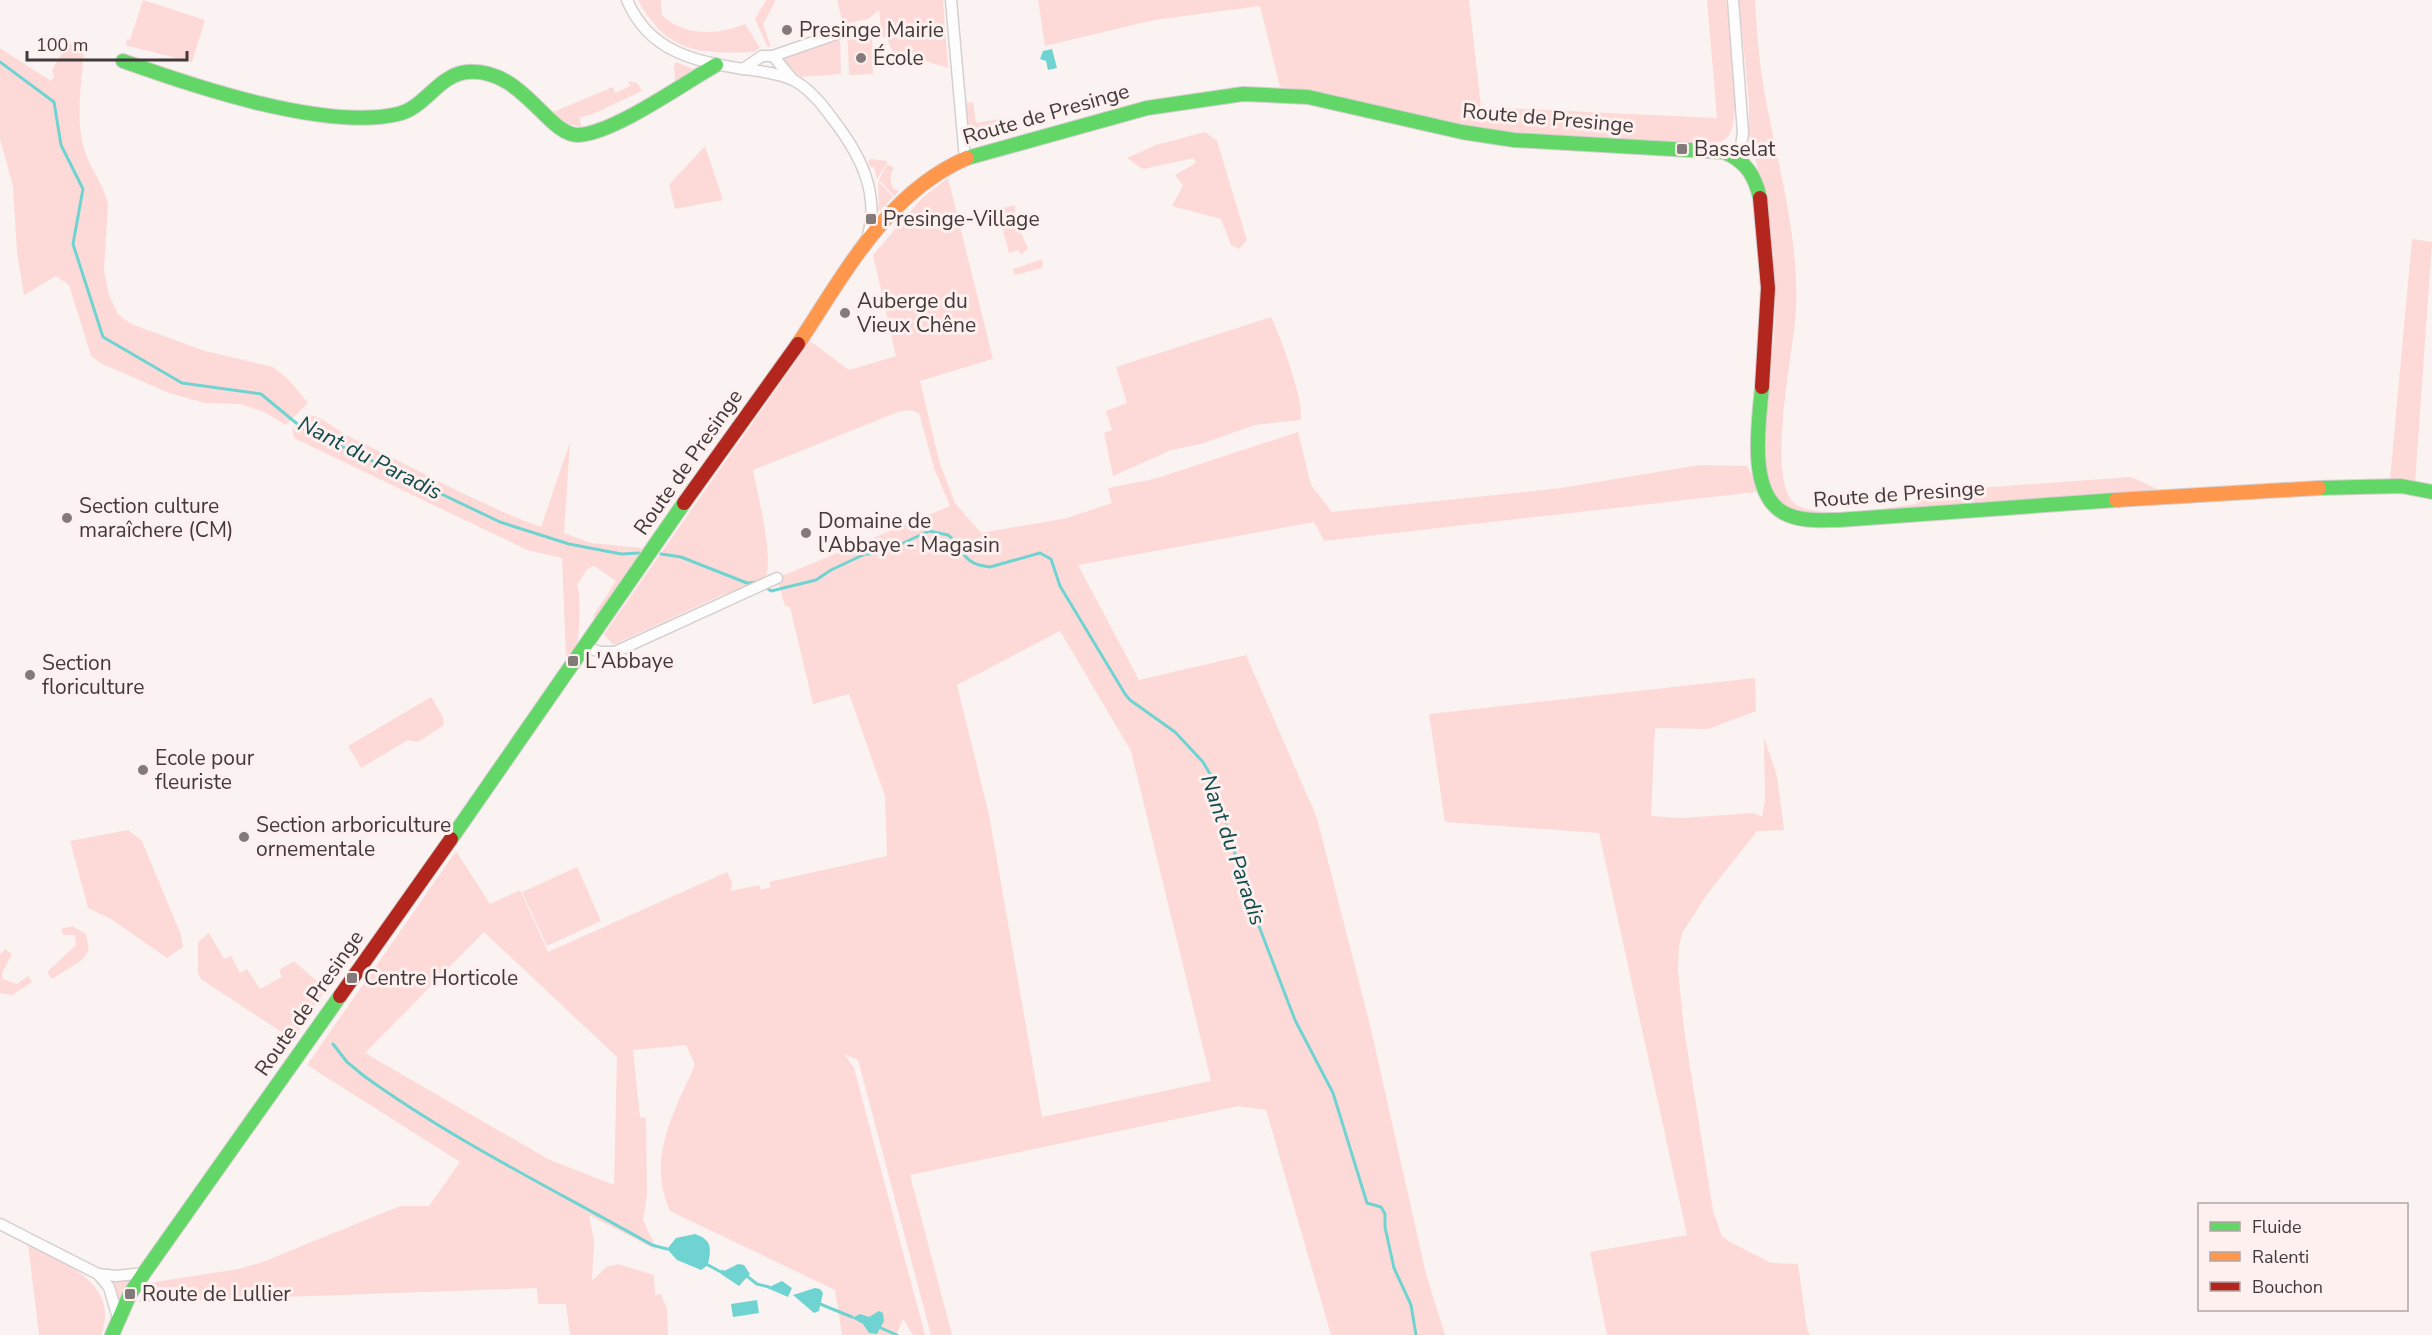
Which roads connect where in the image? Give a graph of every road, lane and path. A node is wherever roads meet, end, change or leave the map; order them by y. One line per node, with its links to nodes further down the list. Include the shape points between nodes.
1 (627, 0): 7 (street, via 642,24 664,45 684,57)
2 (951, 0): 11 (street)
3 (1733, 0): 10 (street, via 1743,133)
4 (842, 32): 5 (street)
5 (773, 56): 8 (street, via 762,56); 9 (street)
6 (123, 61): 7 (street, via 267,103 353,116 399,113 419,104 451,78 473,72 518,88 558,127 579,135 598,129)
7 (716, 65): 8 (street)
8 (743, 69): 9 (street)
9 (793, 81): 12 (street, via 827,112 860,159 868,183)
10 (1739, 158): 11 (street, Route de Presinge, via 1708,150 1477,136 1291,95 1212,98 1150,106); 13 (street, Route de Presinge, via 1758,189 1769,260 1770,312 1759,473 1770,501 1794,519 1839,520 2369,485)
11 (965, 159): 12 (street, Route de Presinge, via 920,185)
12 (868, 237): 15 (street, Route de Presinge)
13 (2432, 492)
14 (777, 578): 15 (street, via 615,652)
15 (586, 647): 17 (street, Route de Presinge)
16 (0, 1224): 18 (street)
17 (144, 1273): 18 (street); 19 (street, Route de Presinge)
18 (98, 1274): 19 (street, via 109,1287)
19 (118, 1318): 20 (street, Route de Presinge)
20 (112, 1335)

